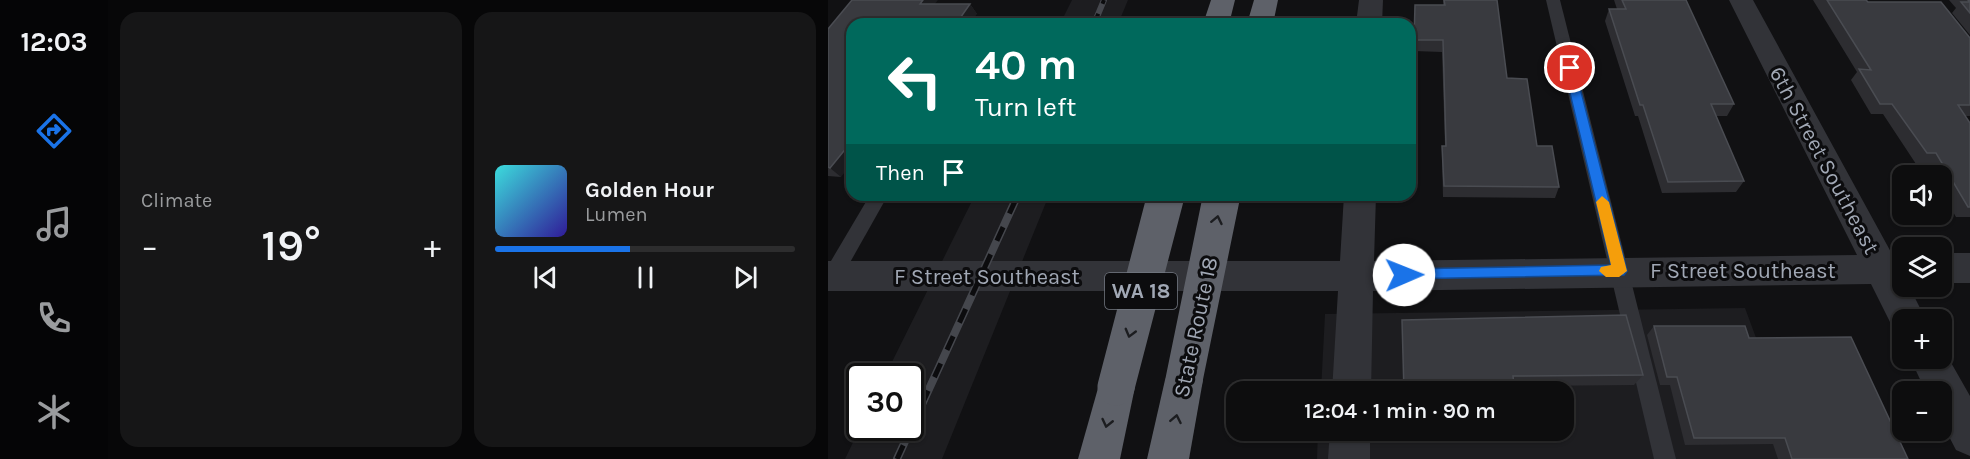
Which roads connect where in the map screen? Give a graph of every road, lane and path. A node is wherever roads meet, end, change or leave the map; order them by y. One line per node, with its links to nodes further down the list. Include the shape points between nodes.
1 (1223, 0): 6 (highway)
2 (1266, 0): 7 (highway)
3 (1371, 0): 8 (street)
4 (1553, 0): 16 (lane)
5 (1741, 0): 15 (street, 6th Street Southeast)
6 (1218, 18)
7 (1262, 18)
8 (1370, 18)
9 (875, 201): 17 (lane)
10 (1164, 201): 23 (highway, WA 18, one-way to 23, bridge)
11 (1221, 201): 24 (highway, State Route 18 / WA 18, one-way to 11, bridge)
12 (1360, 201): 18 (street)
13 (1952, 268): 14 (street)
14 (1970, 268)
15 (1892, 269): 16 (street, F Street Southeast)
16 (1619, 271): 18 (street, F Street Southeast); 26 (lane)
17 (830, 276): 18 (street, F Street Southeast)
18 (1356, 276): 20 (street)
19 (1935, 369): 21 (street)
20 (1351, 381)
21 (1970, 436)
22 (1350, 441): 25 (street)
23 (1099, 459)
24 (1168, 459)
25 (1349, 459)
26 (1665, 459)

